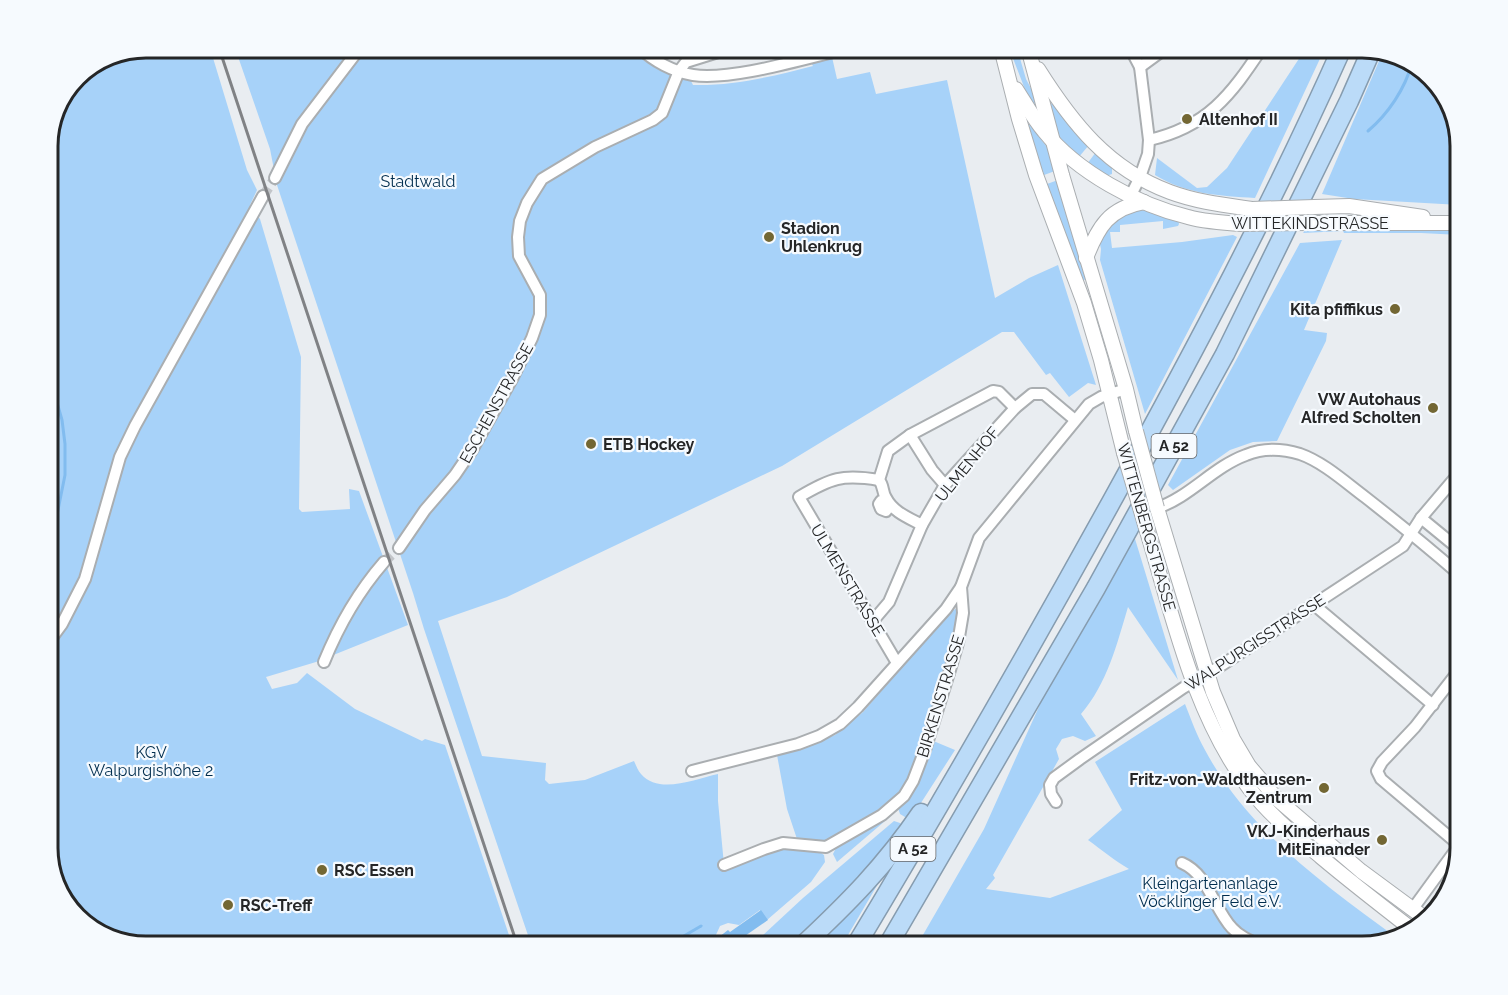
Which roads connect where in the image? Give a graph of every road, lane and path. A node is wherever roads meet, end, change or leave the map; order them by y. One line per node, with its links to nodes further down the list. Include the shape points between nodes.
1 (352, 58): 19 (street, via 302,124)
2 (650, 58): 14 (street)
3 (699, 58): 14 (street, via 686,62)
4 (803, 58): 14 (street, via 728,74 693,75)
5 (1003, 58): 15 (main road, WITTENBERGSTRASSE)
6 (1031, 58): 17 (main road, WITTENBERGSTRASSE)
7 (1033, 58): 18 (main road, WITTEKINDSTRASSE, via 1078,127 1117,164)
8 (1135, 58): 13 (street)
9 (1152, 58): 13 (street)
10 (1255, 58): 16 (street, via 1230,94 1210,113 1175,133)
11 (1337, 58): 51 (highway, A 52, via 1195,348)
12 (1368, 59): 63 (highway, A 52, via 1225,354 1096,588)
13 (1140, 67): 16 (street)
14 (679, 70): 38 (street, ESCHENSTRASSE, via 657,117 552,172 527,203 518,237 519,255 540,295 540,315 532,338 472,450)
15 (1010, 80): 17 (main road, WITTEKINDSTRASSE); 26 (main road, WITTENBERGSTRASSE, via 1036,175 1084,303)
16 (1149, 140): 18 (street)
17 (1053, 142): 21 (main road, WITTEKINDSTRASSE, via 1079,165); 24 (main road, WITTENBERGSTRASSE)
18 (1140, 177): 21 (street); 22 (main road, WITTEKINDSTRASSE, bridge, via 1196,200 1252,209 1349,206)
19 (274, 178)
20 (262, 196): 44 (street, via 120,457 85,579)
21 (1137, 198): 23 (main road, WITTEKINDSTRASSE, bridge, via 1188,217 1243,224); 24 (main road, via 1114,212 1095,236)
22 (1450, 221)
23 (1450, 223)
24 (1086, 258): 25 (main road, WITTENBERGSTRASSE)
25 (1126, 388): 26 (street, BIRKENSTRASSE); 33 (main road, WITTENBERGSTRASSE, bridge)
26 (1109, 393): 28 (street, BIRKENSTRASSE, via 1089,404); 48 (main road, WITTENBERGSTRASSE, bridge)
27 (1015, 408): 28 (street, ULMENHOF, via 1032,394 1044,394); 29 (street, via 993,391); 32 (street, ULMENHOF)
28 (1075, 420): 41 (street, BIRKENSTRASSE, via 979,538)
29 (910, 435): 30 (street, via 888,452); 32 (street)
30 (879, 480): 35 (street, via 891,507); 43 (street, ULMENSTRASSE, via 852,476 831,480 799,496)
31 (1450, 484): 34 (street, WALPURGISSTRASSE)
32 (945, 485): 35 (street, ULMENHOF)
33 (1157, 508): 36 (street, via 1170,504 1232,461 1269,450 1301,455 1317,464); 47 (main road, WITTENBERGSTRASSE)
34 (1421, 518): 36 (street, WALPURGISSTRASSE); 37 (street)
35 (922, 525): 43 (street, ULMENHOF, via 889,602)
36 (1412, 533): 40 (street); 42 (street, WALPURGISSTRASSE, via 1402,546)
37 (1450, 542)
38 (399, 548)
39 (384, 562): 45 (street, via 338,628)
40 (1450, 566)
41 (961, 587): 46 (street); 57 (street, BIRKENSTRASSE, via 963,613 958,643 926,747 904,796 882,815 826,847 783,843)
42 (1313, 604): 47 (street, WALPURGISSTRASSE); 50 (street)
43 (872, 622): 46 (street, ULMENSTRASSE)
44 (59, 628)
45 (324, 662)
46 (897, 663): 52 (street, via 840,724 819,736)
47 (1208, 675): 48 (street, WALPURGISSTRASSE); 58 (main road, WITTENBERGSTRASSE, via 1233,739 1269,791)
48 (1194, 682): 53 (street, WALPURGISSTRASSE, via 1054,778 1050,786); 60 (main road, WITTENBERGSTRASSE, via 1214,732 1251,790 1283,825)
49 (1450, 682): 50 (street)
50 (1433, 705): 54 (street, via 1377,771 1381,779)
51 (970, 751): 61 (highway, via 946,776 881,867); 62 (highway, A 52)
52 (692, 771)
53 (1056, 802)
54 (1450, 836)
55 (1449, 858): 58 (street)
56 (1182, 863): 64 (street, via 1196,873)
57 (724, 865)
58 (1412, 910): 59 (main road, WITTENBERGSTRASSE)
59 (1419, 915)
60 (1406, 924)
61 (813, 936)
62 (861, 936)
63 (893, 936)
64 (1241, 936)

